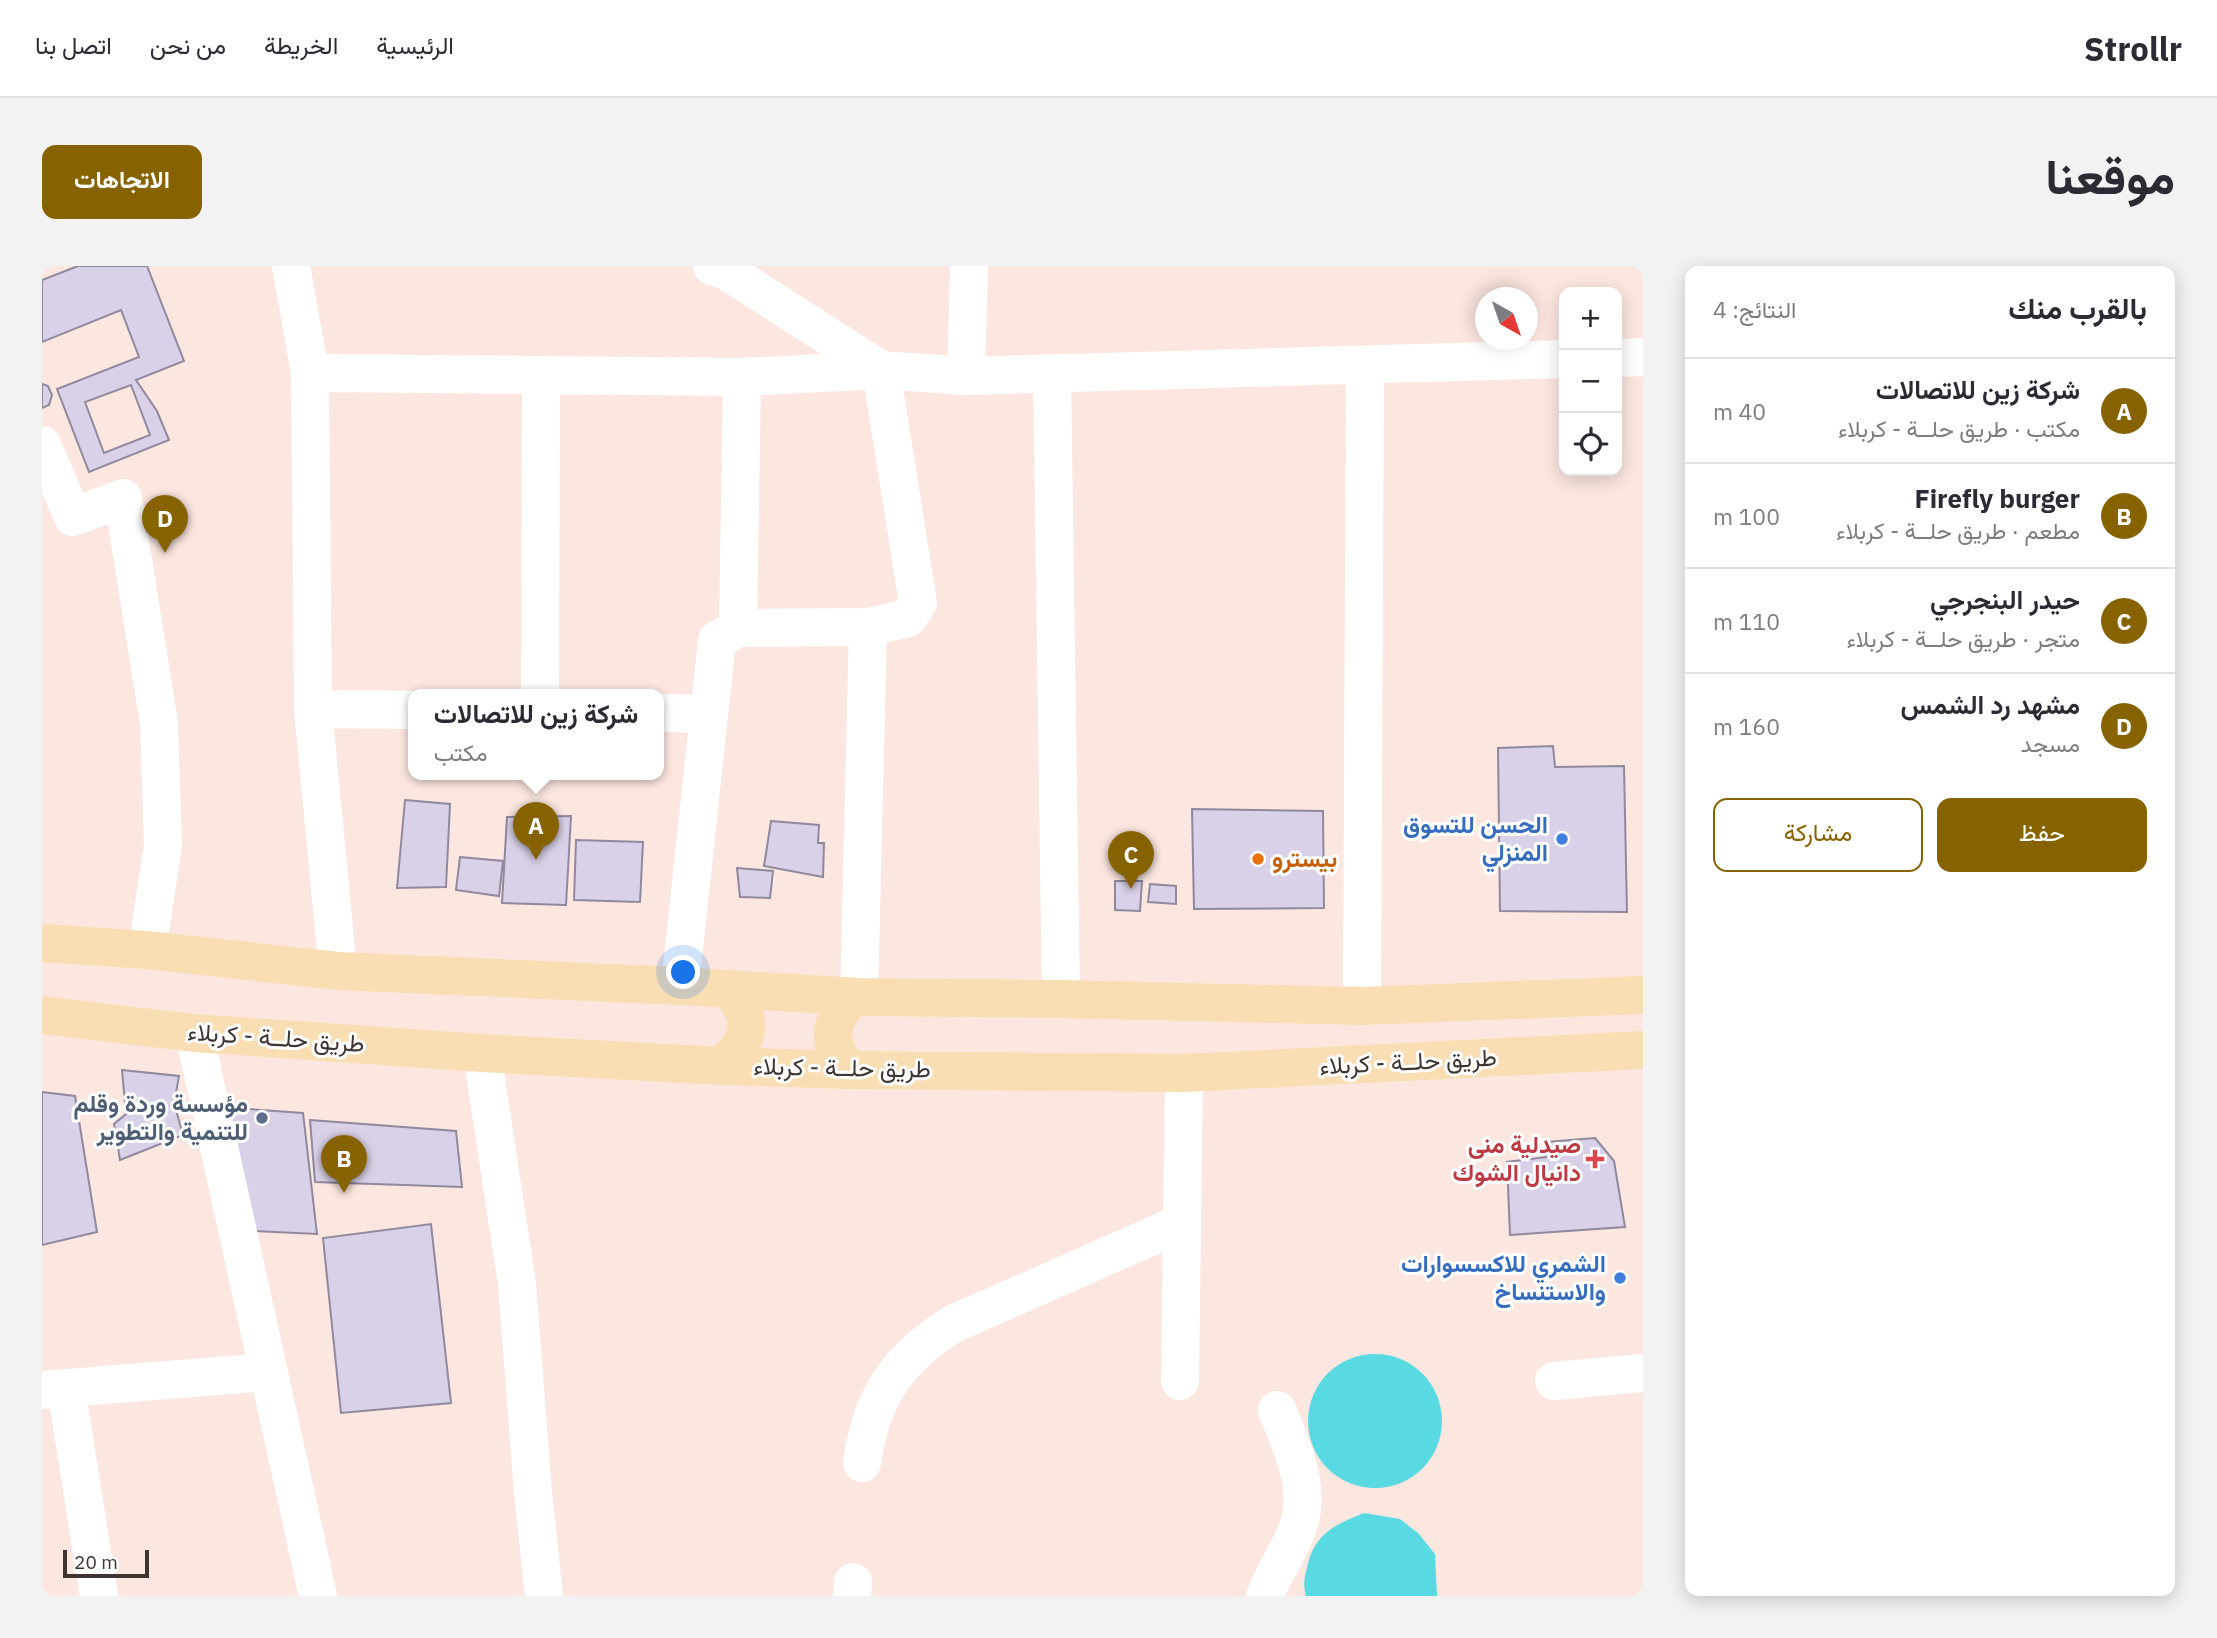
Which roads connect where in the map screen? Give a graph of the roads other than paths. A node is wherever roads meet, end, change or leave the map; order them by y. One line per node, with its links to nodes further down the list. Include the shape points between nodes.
1 (291, 266): 9 (street)
2 (712, 266): 8 (street)
3 (969, 266): 12 (street)
4 (1643, 357): 5 (street)
5 (1622, 358)
6 (1559, 359): 7 (street)
7 (1365, 365): 11 (street); 30 (street)
8 (881, 370): 12 (street); 13 (street); 15 (street, via 918,603 908,618)
9 (310, 373): 10 (street); 18 (street)
10 (541, 374): 13 (street); 17 (street)
11 (1052, 374): 12 (street); 29 (street)
12 (966, 376)
13 (742, 377): 16 (street)
14 (42, 445): 23 (street, via 73,517 123,498 159,723 163,845)
15 (868, 627): 16 (street); 28 (street)
16 (738, 628): 21 (street, via 717,640)
17 (540, 689)
18 (313, 709): 19 (street); 24 (street)
19 (408, 710)
20 (664, 713): 21 (street)
21 (708, 714): 25 (street)
22 (42, 943): 23 (main road)
23 (147, 950): 24 (main road)
24 (338, 971): 25 (main road)
25 (680, 986): 26 (main road)
26 (729, 989): 28 (main road); 35 (main road, via 740,1003 747,1027 741,1046)
27 (1643, 995): 30 (main road)
28 (856, 997): 29 (main road); 36 (main road, via 838,1014 833,1033 839,1058)
29 (1061, 999): 30 (main road)
30 (1362, 1006)
31 (42, 1015): 32 (main road, طريق حلــة - كربلاء)
32 (194, 1033): 34 (main road, طريق حلــة - كربلاء); 39 (street)
33 (1643, 1050): 37 (main road, طريق حلــة - كربلاء)
34 (482, 1052): 35 (main road, طريق حلــة - كربلاء); 48 (street, via 517,1284)
35 (722, 1066): 36 (main road, طريق حلــة - كربلاء)
36 (849, 1070): 37 (main road, طريق حلــة - كربلاء)
37 (1184, 1073): 38 (street)
38 (1182, 1223): 41 (street); 45 (street, via 953,1324 929,1339 889,1381 875,1406)
39 (267, 1372): 43 (street); 47 (street)
40 (1643, 1373): 42 (street)
41 (1180, 1381)
42 (1554, 1381)
43 (54, 1389): 46 (street)
44 (1277, 1410): 49 (street, via 1299,1464 1303,1501 1294,1536)
45 (862, 1463)
46 (99, 1596)
47 (318, 1596)
48 (544, 1596)
49 (1265, 1596)

